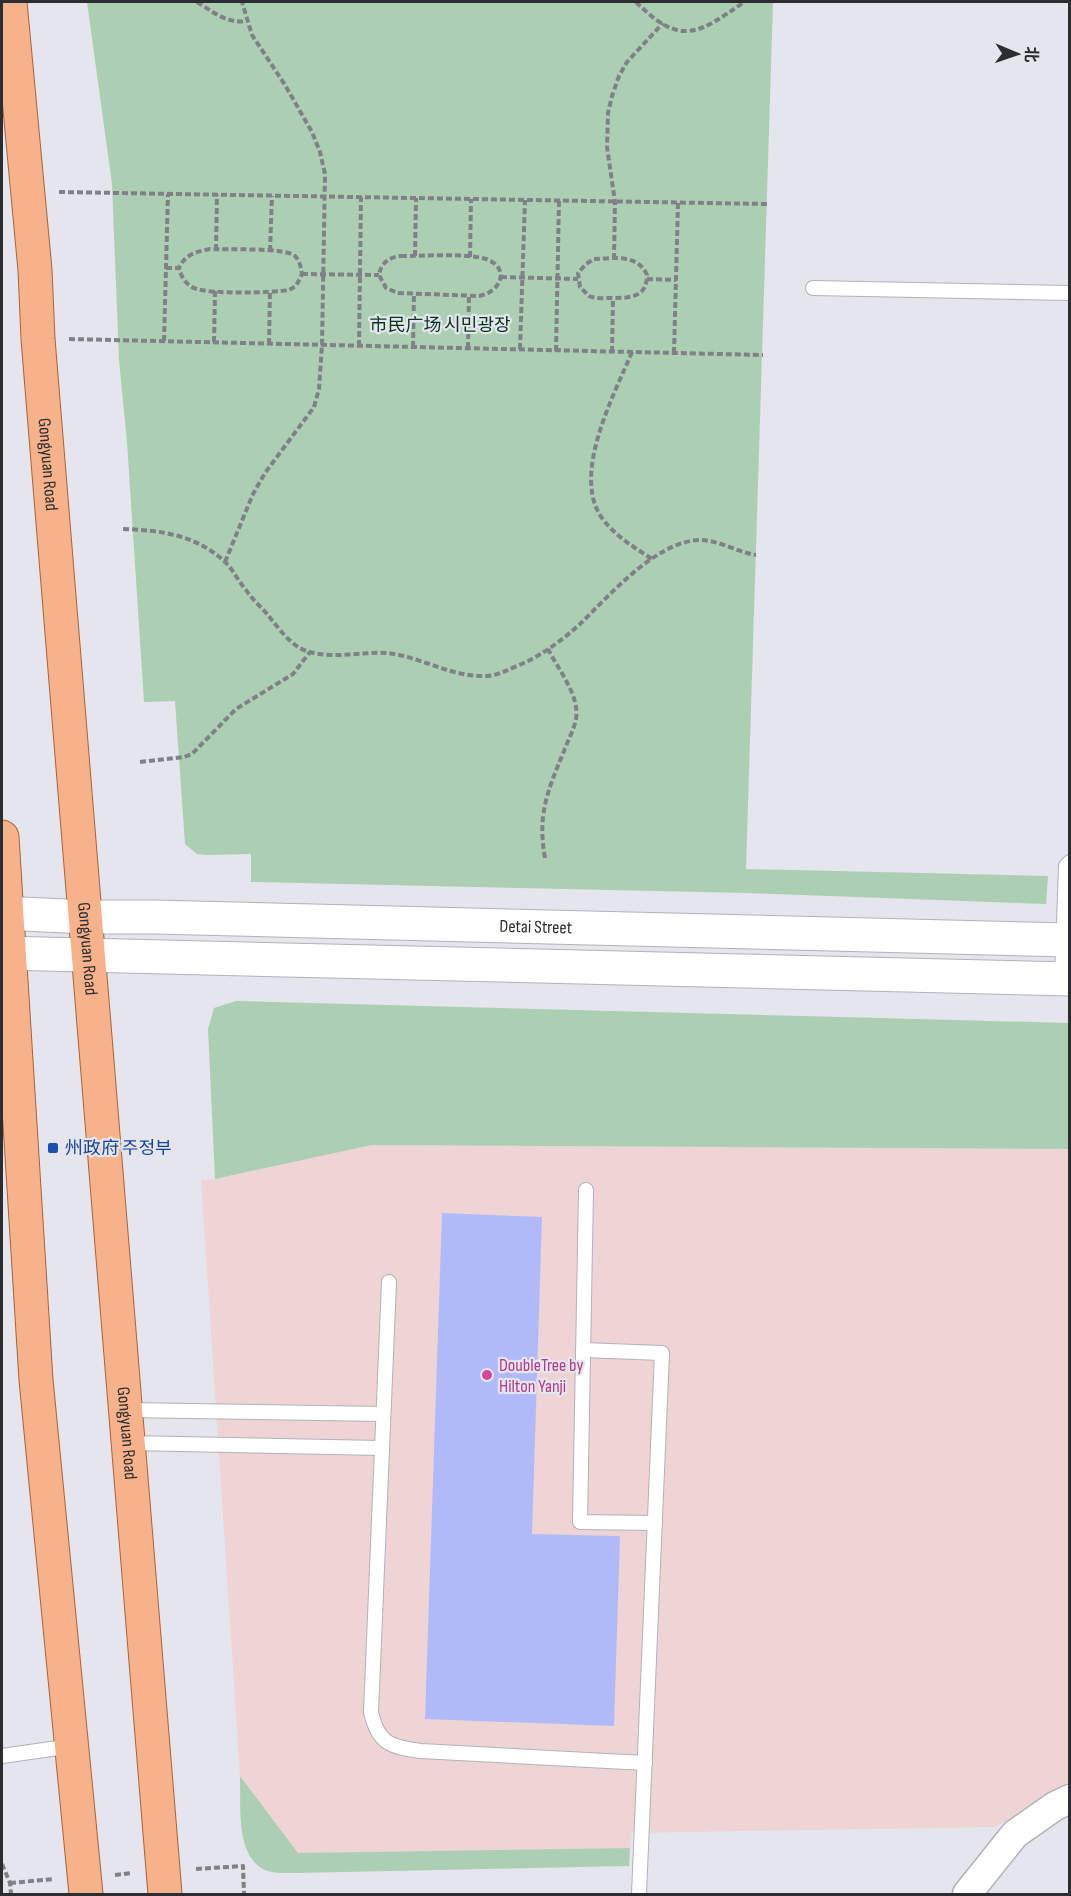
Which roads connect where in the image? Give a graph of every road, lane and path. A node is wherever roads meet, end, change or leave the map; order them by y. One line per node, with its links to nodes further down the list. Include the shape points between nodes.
1 (10, 2): 9 (main road, Gongyuan Road)
2 (197, 2): 6 (path, via 230,21)
3 (242, 2): 6 (path)
4 (636, 2): 7 (path)
5 (744, 2): 7 (path, via 698,30 680,31)
6 (247, 21): 12 (path, via 312,132 324,164)
7 (663, 23): 18 (path, via 627,62 612,96 607,147)
8 (168, 194): 9 (path); 10 (path); 26 (path)
9 (28, 195): 45 (main road, Gongyuan Road)
10 (216, 195): 11 (path); 21 (path)
11 (272, 196): 12 (path); 22 (path)
12 (325, 197): 13 (path); 29 (path)
13 (361, 197): 14 (path); 30 (path)
14 (416, 198): 15 (path); 23 (path)
15 (471, 199): 16 (path); 24 (path)
16 (525, 200): 17 (path); 33 (path)
17 (559, 201): 18 (path); 34 (path)
18 (615, 202): 19 (path); 25 (path)
19 (678, 203): 20 (path); 37 (path)
20 (767, 204)
21 (216, 250): 22 (path); 27 (path, via 192,253)
22 (270, 251): 28 (path, via 297,258)
23 (415, 256): 24 (path); 31 (path, via 389,259)
24 (470, 257): 32 (path, via 488,260)
25 (614, 259): 35 (path, via 590,261 581,268); 36 (path, via 639,263)
26 (166, 268): 27 (path); 46 (path)
27 (179, 268): 39 (path, via 191,287)
28 (302, 274): 29 (path); 40 (path, via 289,291)
29 (324, 274): 30 (path); 49 (path)
30 (360, 275): 31 (path); 50 (path)
31 (379, 275): 42 (path, via 391,292)
32 (501, 277): 33 (path); 43 (path, via 500,285 491,293)
33 (522, 278): 34 (path); 53 (path)
34 (558, 279): 35 (path); 54 (path)
35 (578, 279): 44 (path, via 589,296)
36 (647, 279): 37 (path); 44 (path, via 636,296)
37 (676, 280): 57 (path)
38 (813, 288): 41 (lane)
39 (215, 291): 40 (path); 47 (path)
40 (270, 291): 48 (path)
41 (1070, 293)
42 (414, 294): 43 (path); 51 (path)
43 (469, 296): 52 (path)
44 (613, 298): 55 (path)
45 (38, 339): 46 (path); 70 (main road, Gongyuan Road)
46 (165, 341): 47 (path)
47 (214, 342): 48 (path)
48 (269, 344): 49 (path)
49 (322, 345): 50 (path); 62 (path, via 314,407 265,473)
50 (359, 346): 51 (path)
51 (413, 347): 52 (path)
52 (468, 348): 53 (path)
53 (520, 350): 54 (path)
54 (556, 351): 55 (path)
55 (612, 352): 56 (path)
56 (632, 352): 57 (path); 61 (path, via 603,418 596,443 592,488 598,511 613,531)
57 (674, 353): 58 (path)
58 (763, 355)
59 (123, 529): 62 (path, via 184,537)
60 (756, 555): 61 (path, via 701,540)
61 (652, 559): 63 (path)
62 (225, 562): 64 (path, via 246,592 292,642)
63 (548, 649): 64 (path, via 532,660 486,676 461,674 389,653); 67 (path, via 574,697 577,720 543,811 541,836)
64 (310, 652): 65 (path, via 293,674 237,709 192,754)
65 (140, 762)
66 (2, 837): 69 (main road)
67 (545, 858)
68 (1070, 862): 71 (lane, via 1066,866)
69 (4, 913): 70 (street, Detai Street); 72 (main road)
70 (86, 917): 71 (street, Detai Street); 73 (main road, Gongyuan Road)
71 (1067, 940): 74 (lane)
72 (5, 953): 73 (street); 83 (main road, via 36,1380)
73 (89, 955): 74 (street); 78 (main road, Gongyuan Road)
74 (1066, 979)
75 (586, 1190): 77 (lane)
76 (389, 1282): 79 (lane)
77 (583, 1350): 82 (lane, via 580,1522); 82 (lane, via 663,1353)
78 (126, 1410): 79 (lane); 80 (main road, Gongyuan Road)
79 (383, 1414): 81 (lane)
80 (129, 1443): 81 (lane); 89 (main road, Gongyuan Road)
81 (381, 1448): 85 (lane, via 371,1712 374,1729 382,1739 397,1748 421,1751)
82 (656, 1523): 85 (lane)
83 (72, 1746): 84 (lane); 90 (main road)
84 (2, 1756)
85 (645, 1763): 93 (lane)
86 (1070, 1799): 94 (street, via 1015,1834)
87 (2, 1864): 88 (path)
88 (10, 1883): 90 (path); 91 (path)
89 (164, 1883): 90 (path); 92 (path, via 243,1866)
90 (86, 1886)
91 (11, 1894)
92 (244, 1894)
93 (639, 1894)
94 (967, 1894)

